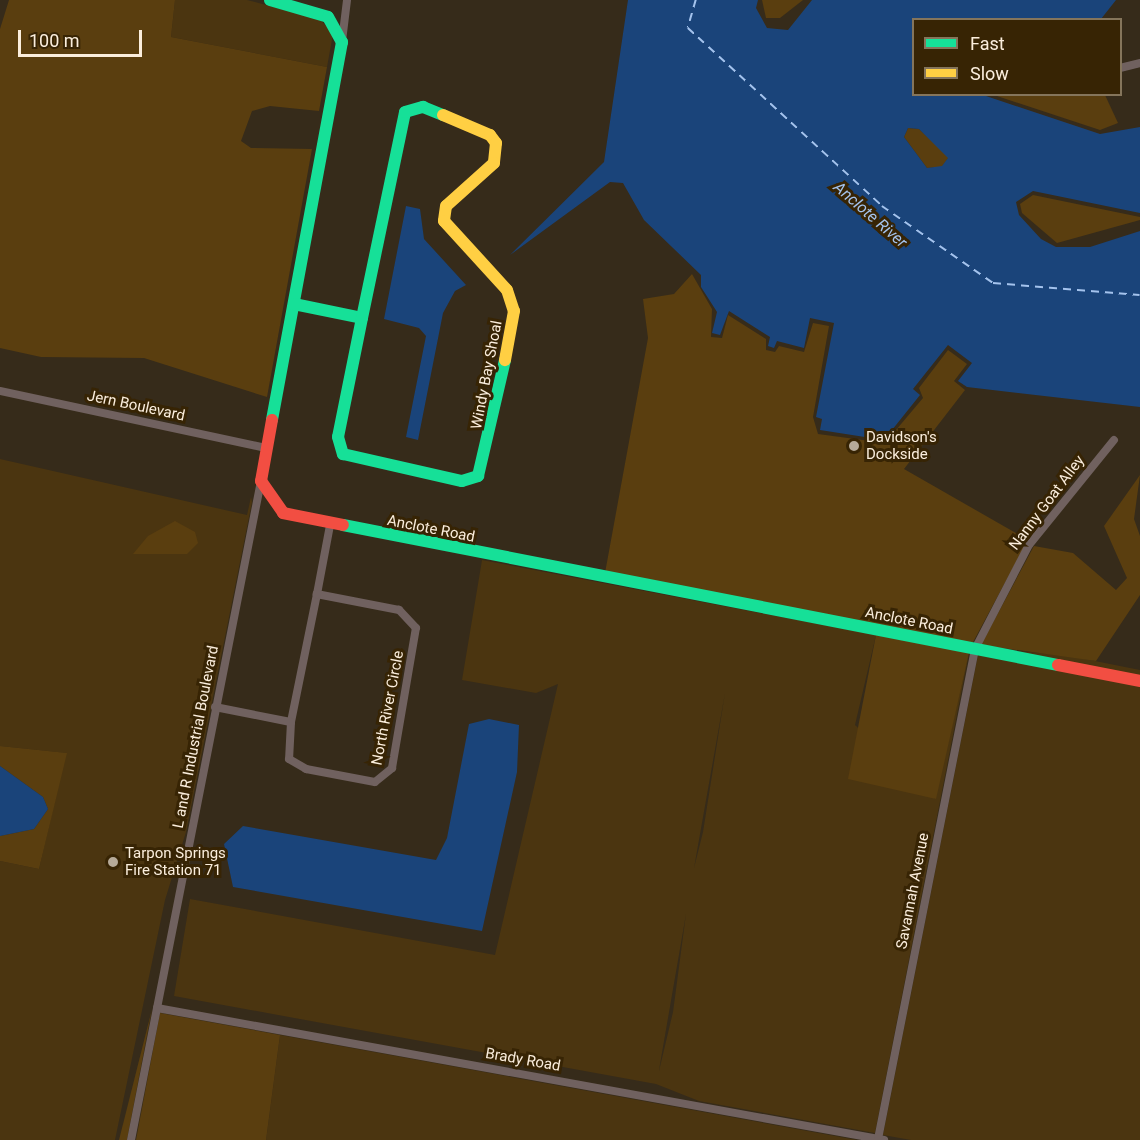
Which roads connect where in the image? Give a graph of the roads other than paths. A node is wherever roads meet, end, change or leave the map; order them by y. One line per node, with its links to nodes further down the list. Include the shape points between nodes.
1 (270, 0): 3 (street, via 328,17)
2 (347, 0): 3 (street)
3 (342, 42): 6 (street)
4 (1140, 63): 5 (street)
5 (1122, 68)
6 (294, 304): 7 (street); 10 (street)
7 (362, 318): 7 (street, Windy Bay Shoal, via 338,437 343,454 472,481 485,464 514,311 502,285 450,231 445,211 494,163 496,144 490,135 423,107 405,112)
8 (0, 391): 10 (street, Jern Boulevard)
9 (1114, 440): 14 (street, Nanny Goat Alley, via 1029,546)
10 (267, 448): 11 (street)
11 (261, 481): 12 (street, Anclote Road, via 283,513); 16 (street, L and R Industrial Boulevard)
12 (330, 525): 13 (street, North River Circle); 14 (street, Anclote Road)
13 (317, 594): 17 (street, North River Circle); 17 (street, North River Circle, via 399,610 414,619 416,637 392,768 375,782 295,765 288,753)
14 (975, 649): 15 (street, Anclote Road); 19 (street, Savannah Avenue)
15 (1140, 681)
16 (215, 707): 17 (street); 18 (street, L and R Industrial Boulevard)
17 (291, 722)
18 (157, 1008): 19 (street, Brady Road); 20 (street, L and R Industrial Boulevard)
19 (881, 1139)
20 (131, 1140)

